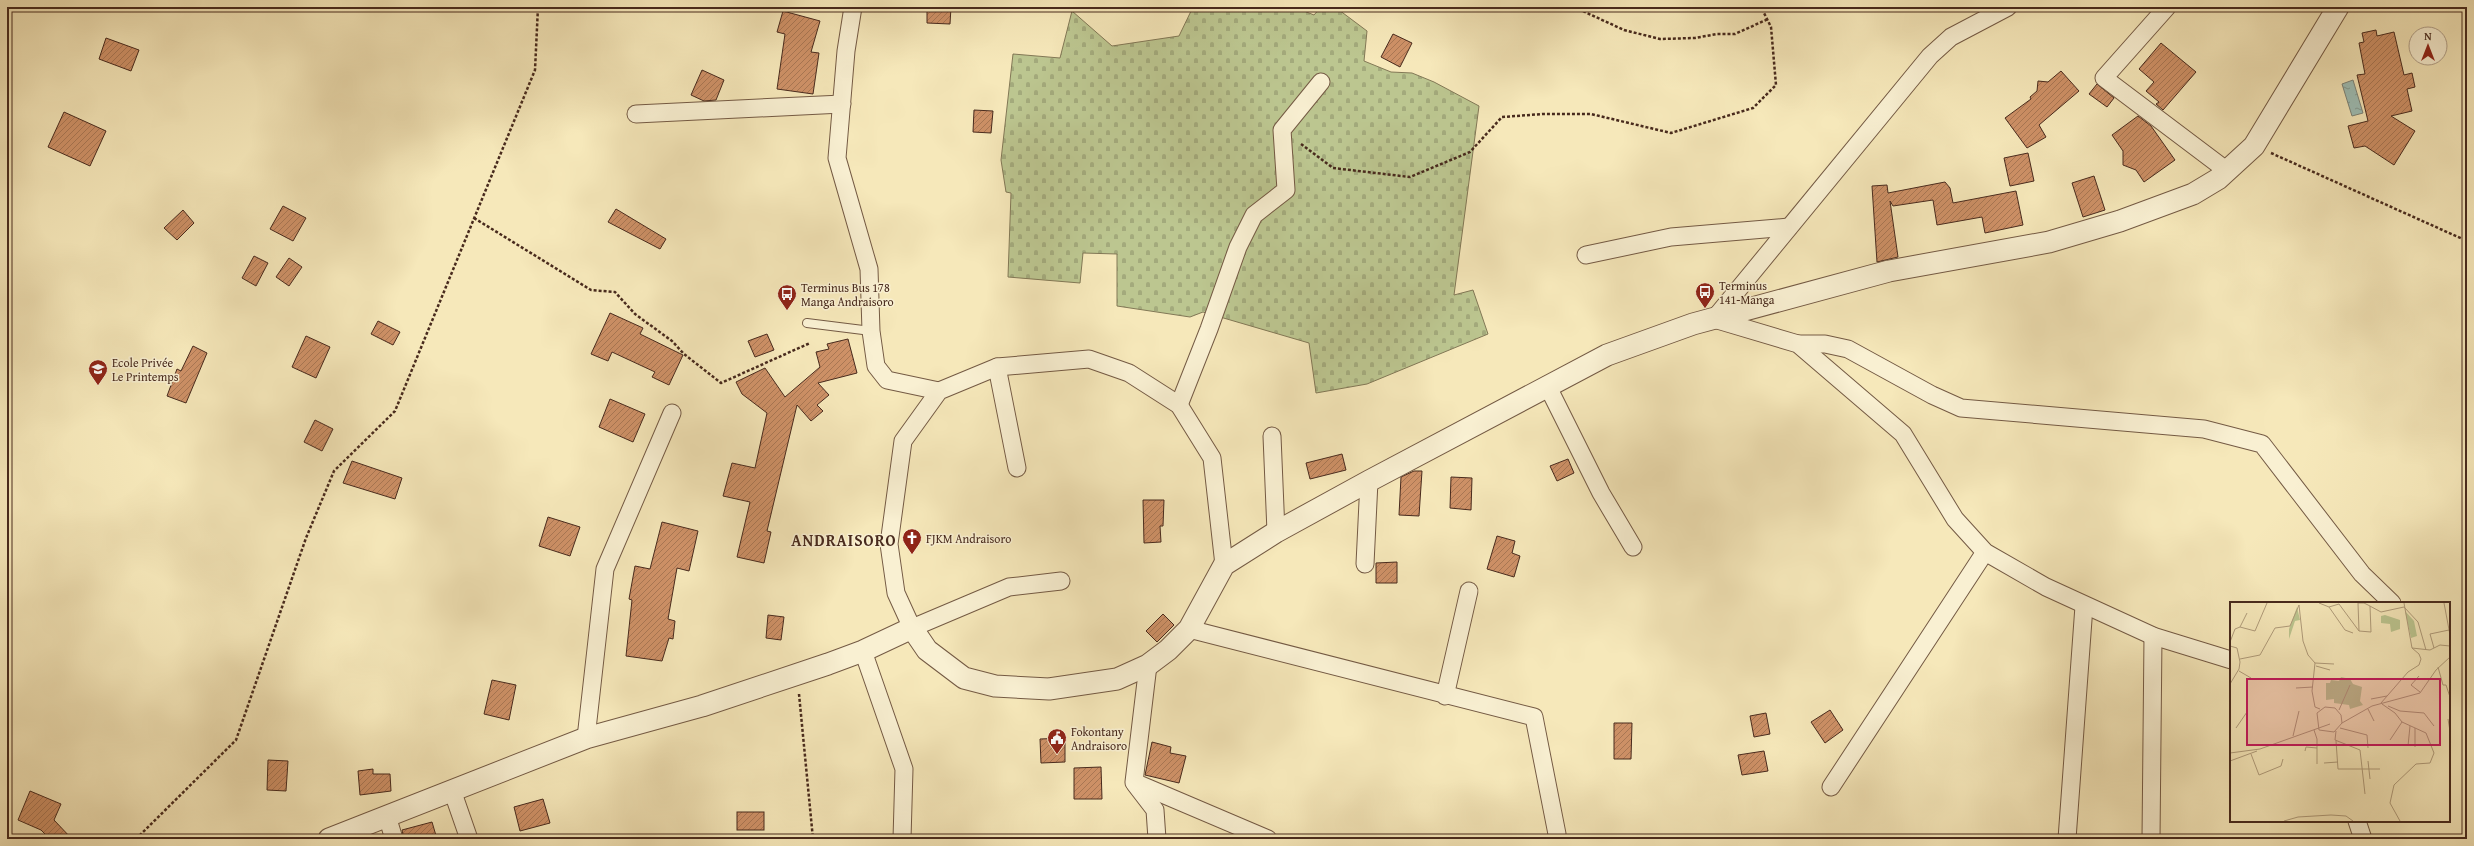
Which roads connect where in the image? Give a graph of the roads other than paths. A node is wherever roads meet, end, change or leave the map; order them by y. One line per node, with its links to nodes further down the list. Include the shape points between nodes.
1 (853, 7): 6 (street, via 846,50)
2 (2008, 7): 9 (street, via 1950,37 1930,56)
3 (2167, 7): 8 (street, via 2104,78)
4 (2338, 7): 8 (street, via 2254,146)
5 (1321, 82): 18 (street, via 1282,130 1282,162 1286,190 1254,215 1238,247)
6 (842, 104): 7 (street); 13 (street, via 837,158 869,269)
7 (636, 114)
8 (2226, 170): 11 (street, via 2218,179 2193,194 2077,234 2049,242 1889,270)
9 (1789, 227): 10 (street, via 1671,237); 11 (street)
10 (1586, 255)
11 (1714, 319): 14 (street); 16 (street, via 1613,352)
12 (807, 323): 13 (lane)
13 (871, 331): 17 (street, via 876,366 887,380)
14 (1798, 344): 25 (street, via 1903,434 1955,519); 30 (street, via 1825,344 1848,349 1961,408 2204,428 2262,444 2362,574)
15 (997, 366): 17 (street); 18 (street, via 1089,359 1129,373); 21 (street)
16 (1547, 385): 22 (street); 24 (street, via 1600,493)
17 (938, 391): 32 (street, via 903,441 889,544 896,593)
18 (1179, 406): 27 (street, via 1212,458)
19 (672, 413): 39 (street, via 605,569)
20 (1272, 436): 23 (street)
21 (1017, 468)
22 (1369, 481): 23 (street); 26 (street)
23 (1276, 532): 27 (street)
24 (1633, 547)
25 (1985, 552): 31 (street); 41 (street)
26 (1365, 564)
27 (1224, 565): 33 (street)
28 (1061, 581): 32 (street, via 1009,586)
29 (1469, 591): 38 (street)
30 (2391, 602)
31 (2084, 606): 34 (street); 52 (street)
32 (912, 628): 35 (street); 37 (street, via 927,650 964,678 996,686 1050,689 1089,685 1117,679)
33 (1189, 629): 37 (street); 38 (street)
34 (2153, 636): 36 (street); 53 (street)
35 (863, 651): 39 (street, via 702,706); 48 (street, via 904,768)
36 (2230, 660)
37 (1148, 665): 40 (street)
38 (1445, 696): 51 (street, via 1534,717)
39 (586, 738): 42 (street, via 518,767)
40 (1134, 782): 49 (street, via 1155,810); 50 (street)
41 (1831, 787)
42 (452, 790): 43 (street); 47 (street)
43 (388, 816): 45 (street); 46 (street)
44 (2356, 822): 54 (street)
45 (329, 839)
46 (394, 839)
47 (469, 839)
48 (902, 839)
49 (1157, 839)
50 (1268, 839)
51 (1556, 839)
52 (2067, 839)
53 (2151, 839)
54 (2363, 839)

